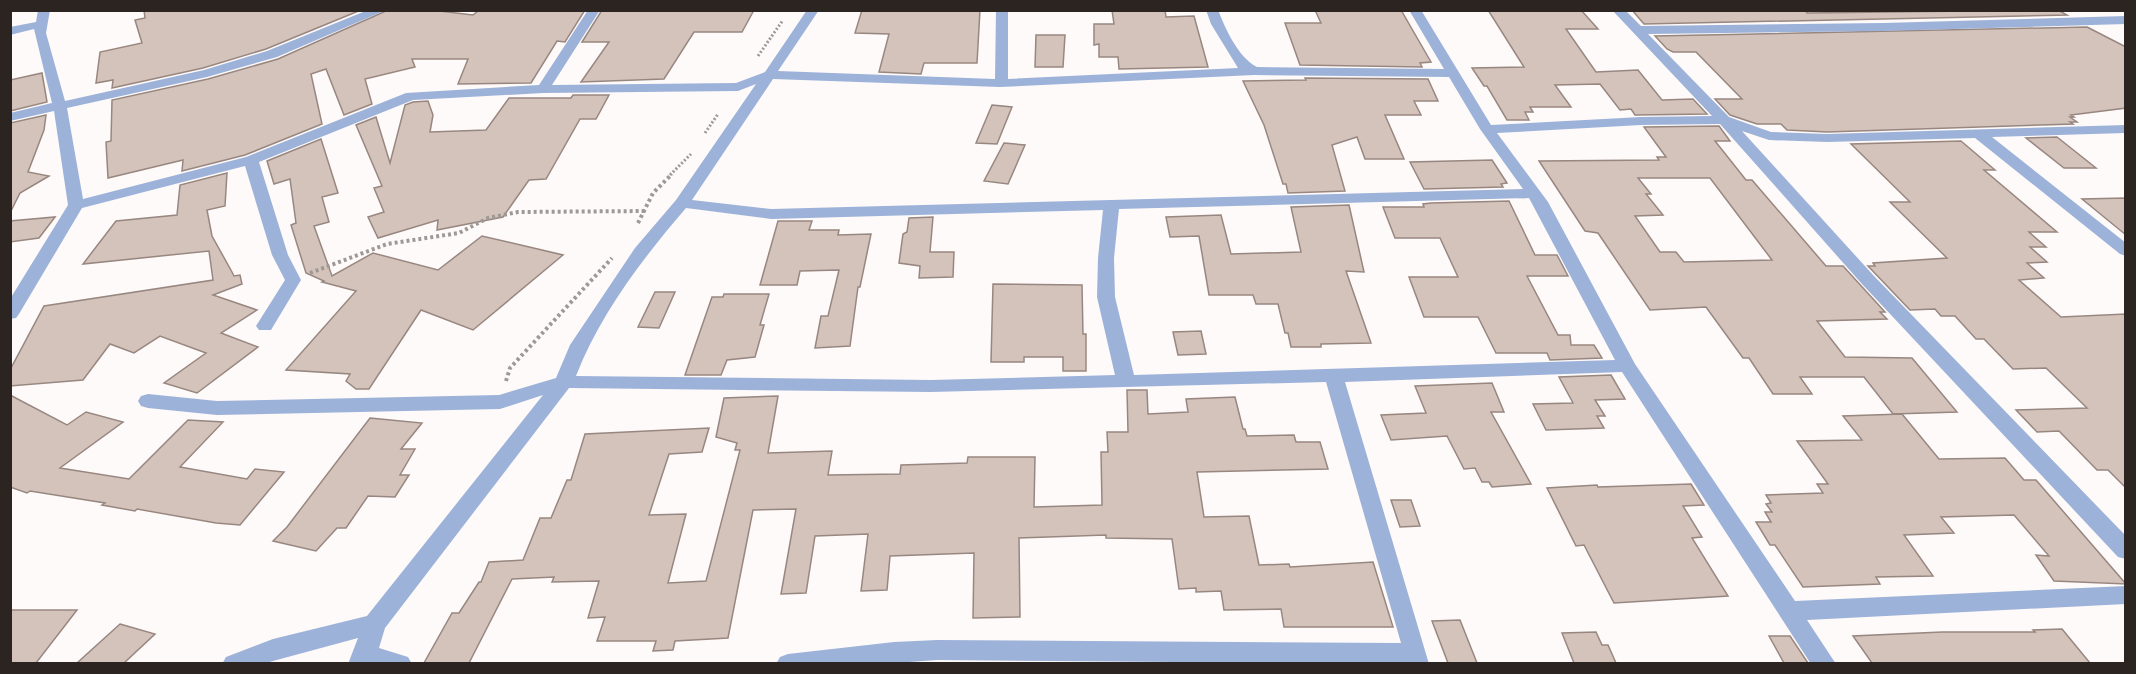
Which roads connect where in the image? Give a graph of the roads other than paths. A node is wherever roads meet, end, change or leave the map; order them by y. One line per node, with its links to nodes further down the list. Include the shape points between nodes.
1 (380, 10): 17 (street, via 272,54)
2 (594, 10): 16 (street)
3 (813, 10): 14 (street)
4 (1002, 10): 15 (street)
5 (1212, 10): 12 (street, via 1241,64)
6 (1414, 10): 13 (street)
7 (1618, 10): 10 (street)
8 (43, 17): 11 (street); 17 (street, via 40,33)
9 (2126, 20): 10 (street)
10 (1639, 30): 19 (street)
11 (10, 31)
12 (1254, 71): 13 (street); 15 (street)
13 (1453, 73): 20 (street)
14 (767, 75): 15 (street); 16 (street, via 738,87); 25 (street)
15 (1000, 83)
16 (543, 89): 23 (street, via 411,96)
17 (60, 106): 18 (street); 26 (street)
18 (10, 117)
19 (1724, 120): 20 (street); 22 (street, via 1769,136); 36 (street, via 1868,280)
20 (1487, 129): 24 (street)
21 (2126, 129): 22 (street)
22 (1979, 134): 28 (street)
23 (251, 160): 26 (street); 30 (street, via 280,255 293,280)
24 (1533, 193): 27 (street); 31 (street)
25 (682, 202): 27 (street, via 771,214); 34 (street, via 643,248 579,345)
26 (76, 205): 29 (street)
27 (1111, 206): 33 (street, via 1106,297)
28 (2126, 252)
29 (10, 314)
30 (265, 326)
31 (1627, 366): 32 (street); 38 (street)
32 (1334, 376): 33 (street); 41 (street)
33 (1126, 380): 34 (street, via 931,387)
34 (564, 382): 35 (street, via 500,402 217,408); 39 (street)
35 (148, 401)
36 (2126, 551)
37 (2126, 596): 38 (street)
38 (1790, 610): 46 (street)
39 (374, 624): 42 (street); 43 (street, via 273,649)
40 (936, 657): 41 (street); 45 (street, via 894,652)
41 (1417, 658)
42 (362, 659): 44 (street)
43 (234, 663)
44 (400, 663)
45 (788, 663)
46 (1824, 663)

